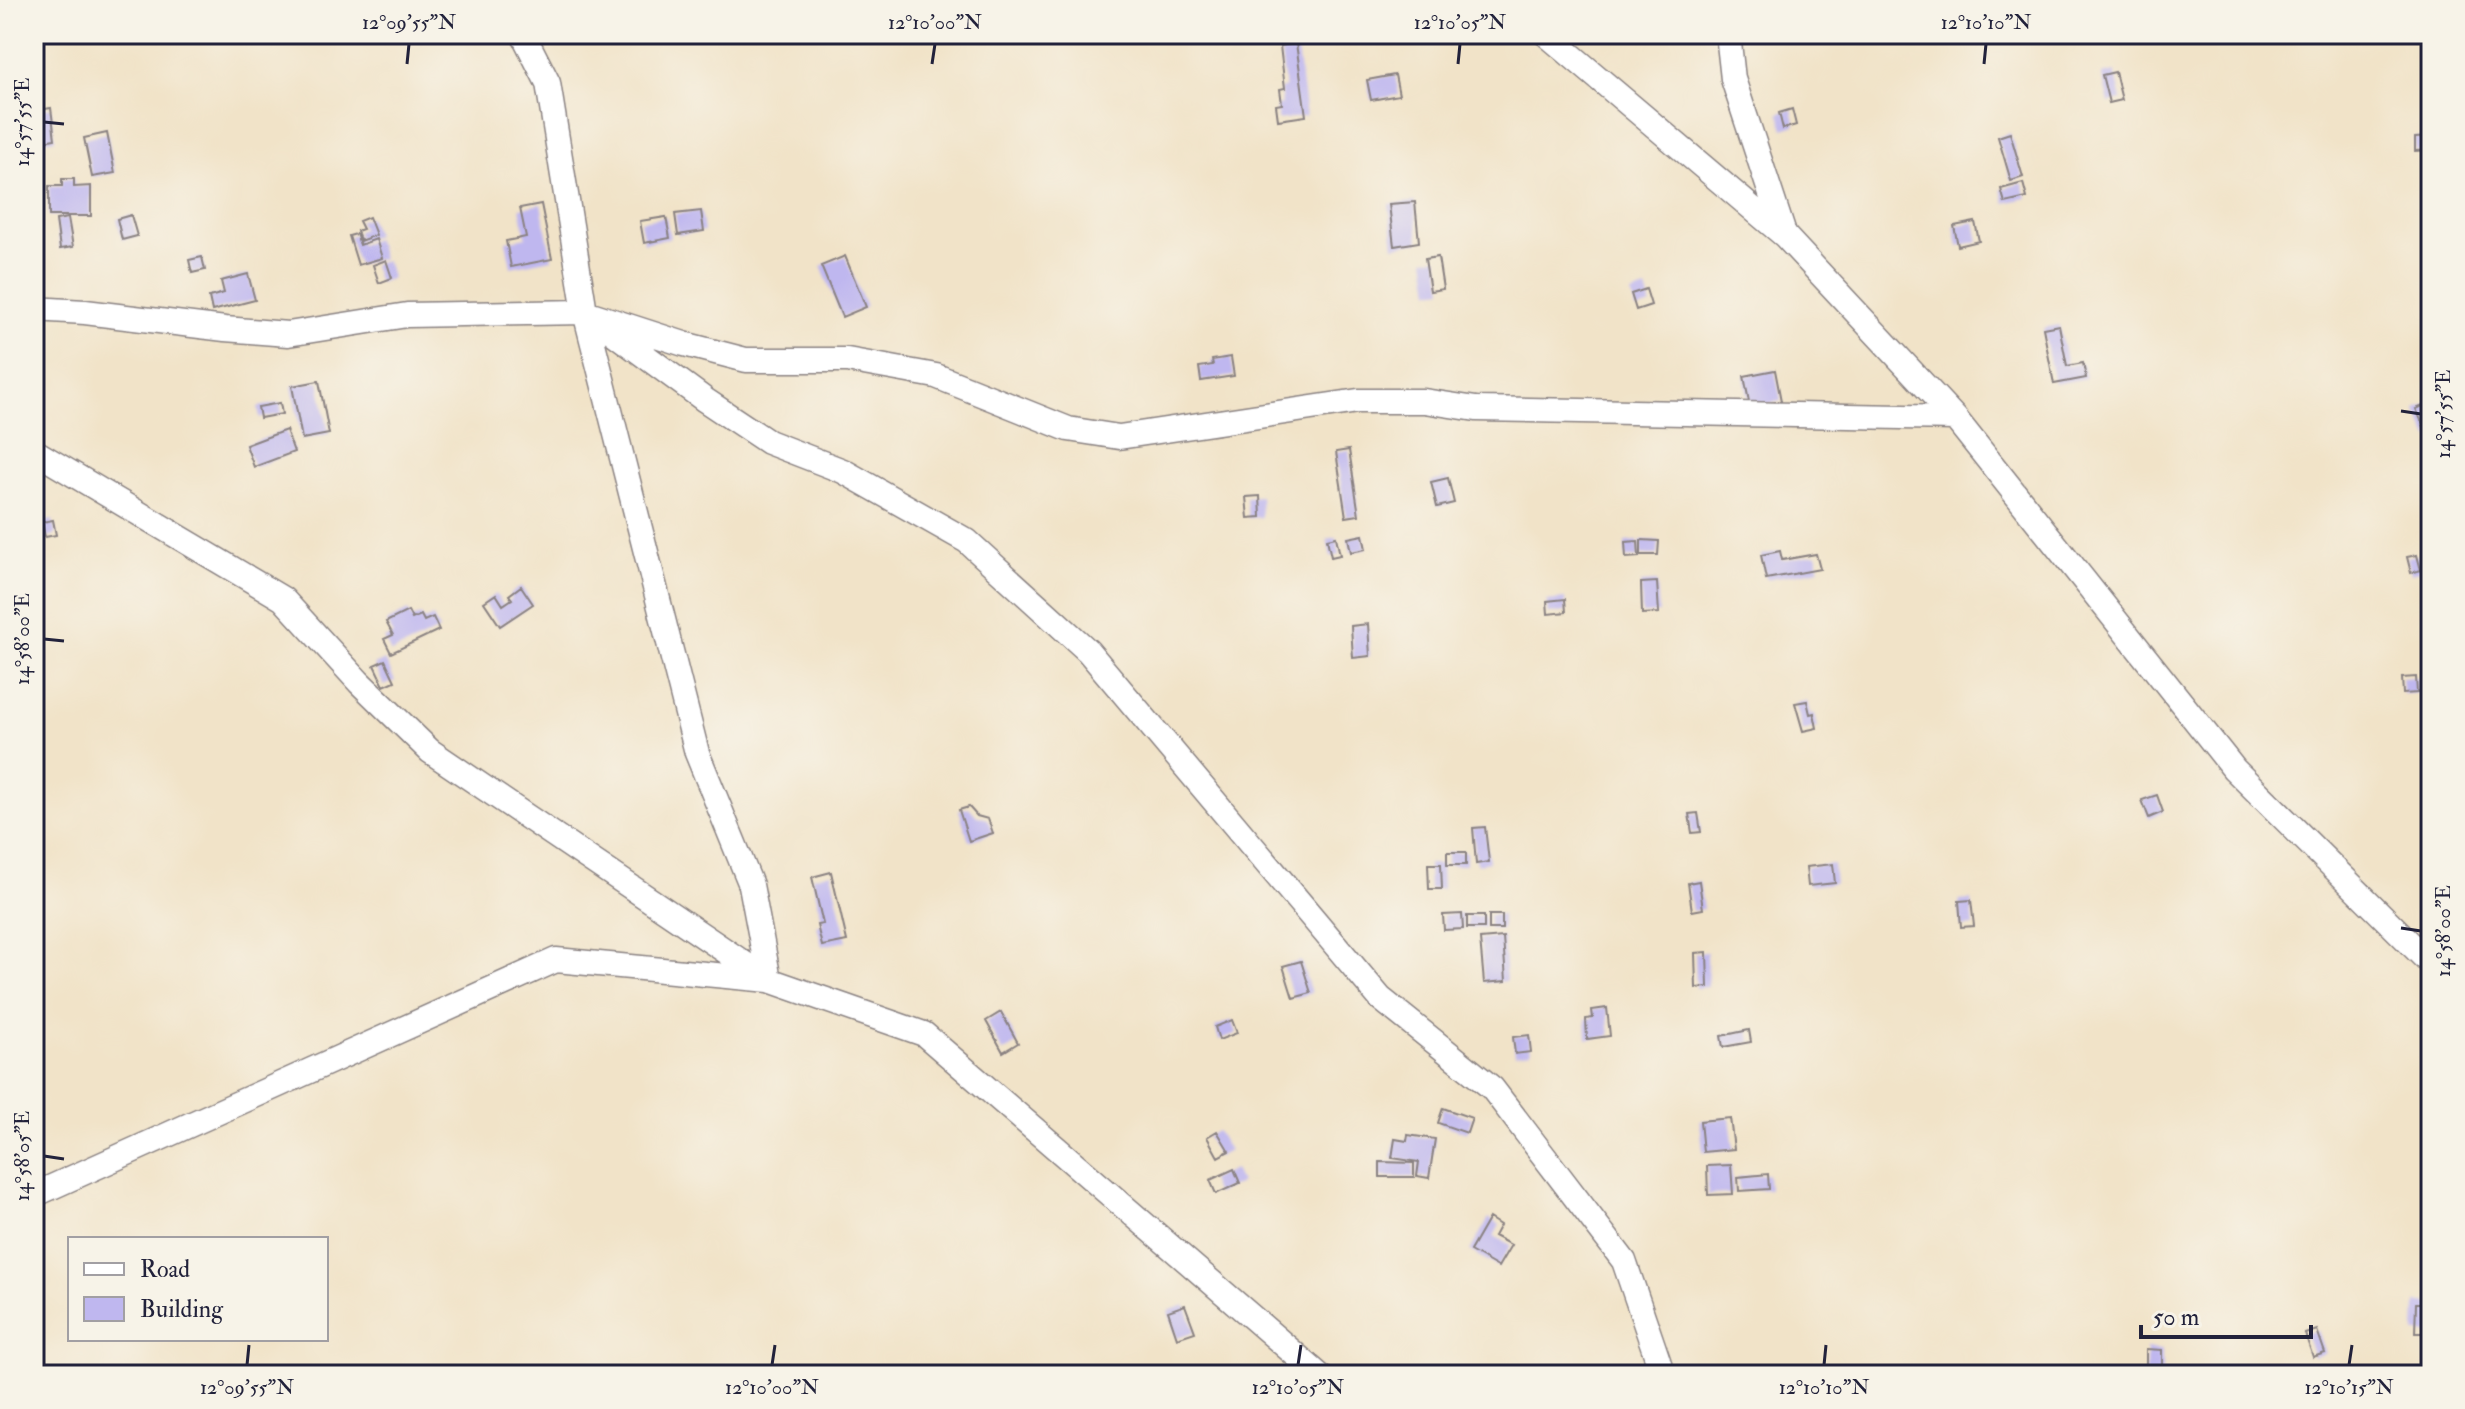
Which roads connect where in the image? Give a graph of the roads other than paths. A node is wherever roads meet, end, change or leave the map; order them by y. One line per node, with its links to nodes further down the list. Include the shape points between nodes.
1 (523, 34): 6 (street, via 548,83)
2 (1546, 34): 4 (street)
3 (1728, 34): 4 (street, via 1733,79)
4 (1785, 236): 7 (street)
5 (34, 309): 6 (street, via 288,334 407,315)
6 (585, 312): 7 (street, via 746,360 847,360 936,376 1068,429 1119,437 1358,401 1424,401 1476,409); 10 (street, via 697,753 751,885); 13 (street, via 768,442 843,471 967,541 1088,651 1380,998 1492,1088 1624,1261)
7 (1955, 418): 9 (street, via 2234,769)
8 (34, 451): 10 (street, via 283,599 430,751)
9 (2431, 964)
10 (769, 980): 11 (street, via 556,960); 12 (street, via 924,1034)
11 (34, 1195)
12 (1319, 1375)
13 (1663, 1375)

